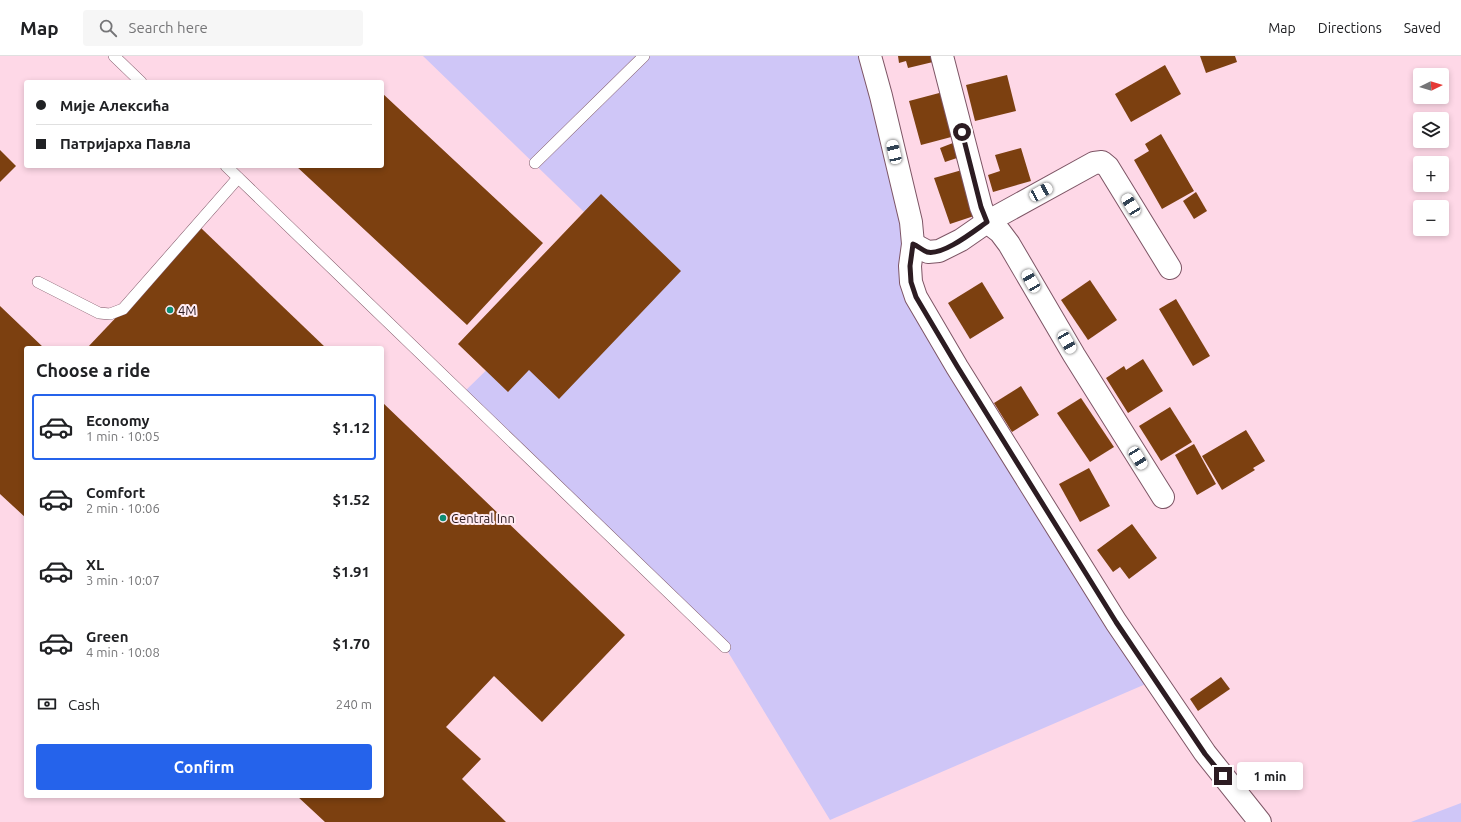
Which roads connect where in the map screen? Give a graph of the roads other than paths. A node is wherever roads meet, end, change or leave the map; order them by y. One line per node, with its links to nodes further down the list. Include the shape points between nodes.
1 (114, 56): 5 (lane)
2 (644, 56): 6 (lane)
3 (870, 56): 10 (street, via 911,222)
4 (942, 56): 9 (street)
5 (139, 80)
6 (535, 164)
7 (228, 168): 8 (lane)
8 (238, 178): 12 (lane, via 123,309 110,314 99,313); 14 (lane)
9 (987, 222): 10 (street, via 939,251 928,252); 11 (street, via 1094,163 1102,162 1108,167); 13 (street, via 1000,232 1009,244)
10 (913, 244): 15 (street, via 910,266 911,282 916,297 957,366 1121,628 1205,754)
11 (1170, 268)
12 (38, 282)
13 (1163, 498)
14 (725, 647)
15 (1260, 822)

